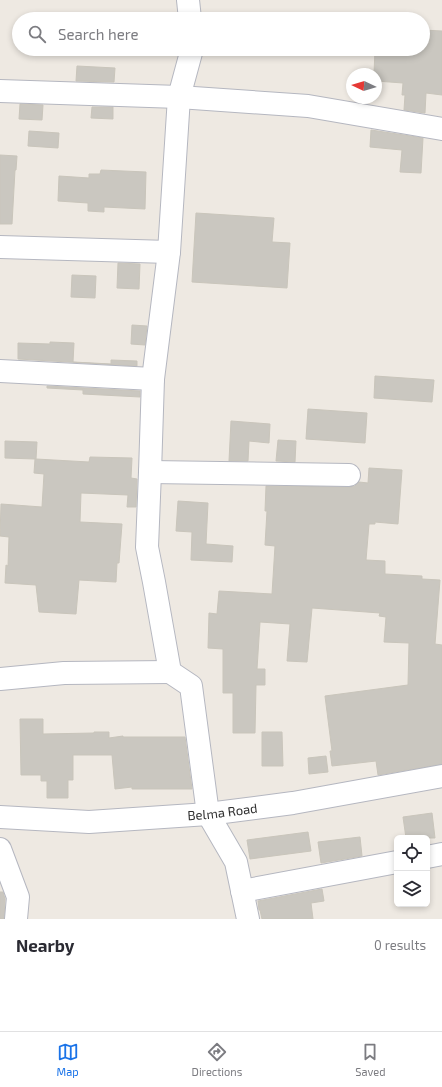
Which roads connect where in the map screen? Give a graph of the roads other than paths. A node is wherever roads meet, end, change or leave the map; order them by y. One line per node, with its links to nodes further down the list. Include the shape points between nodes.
1 (188, 0): 2 (street)
2 (189, 12)
3 (190, 56): 5 (street)
4 (0, 91): 5 (street)
5 (179, 97): 6 (street, via 308,106); 8 (street)
6 (442, 129)
7 (0, 247): 8 (street)
8 (169, 252): 10 (street)
9 (0, 371): 10 (street)
10 (152, 378): 11 (street)
11 (150, 472): 12 (street); 13 (street, via 147,547)
12 (349, 475)
13 (170, 672): 14 (street, via 64,673); 16 (street, via 191,686)
14 (0, 679)
15 (442, 776): 16 (street, Belma Road, via 293,803)
16 (208, 814): 17 (street, Belma Road, via 89,822); 22 (street, via 236,862)
17 (0, 817)
18 (0, 849): 23 (street, via 18,897)
19 (442, 854): 20 (street)
20 (430, 856)
21 (394, 863): 22 (street)
22 (242, 891): 24 (street)
23 (16, 919)
24 (248, 919)

